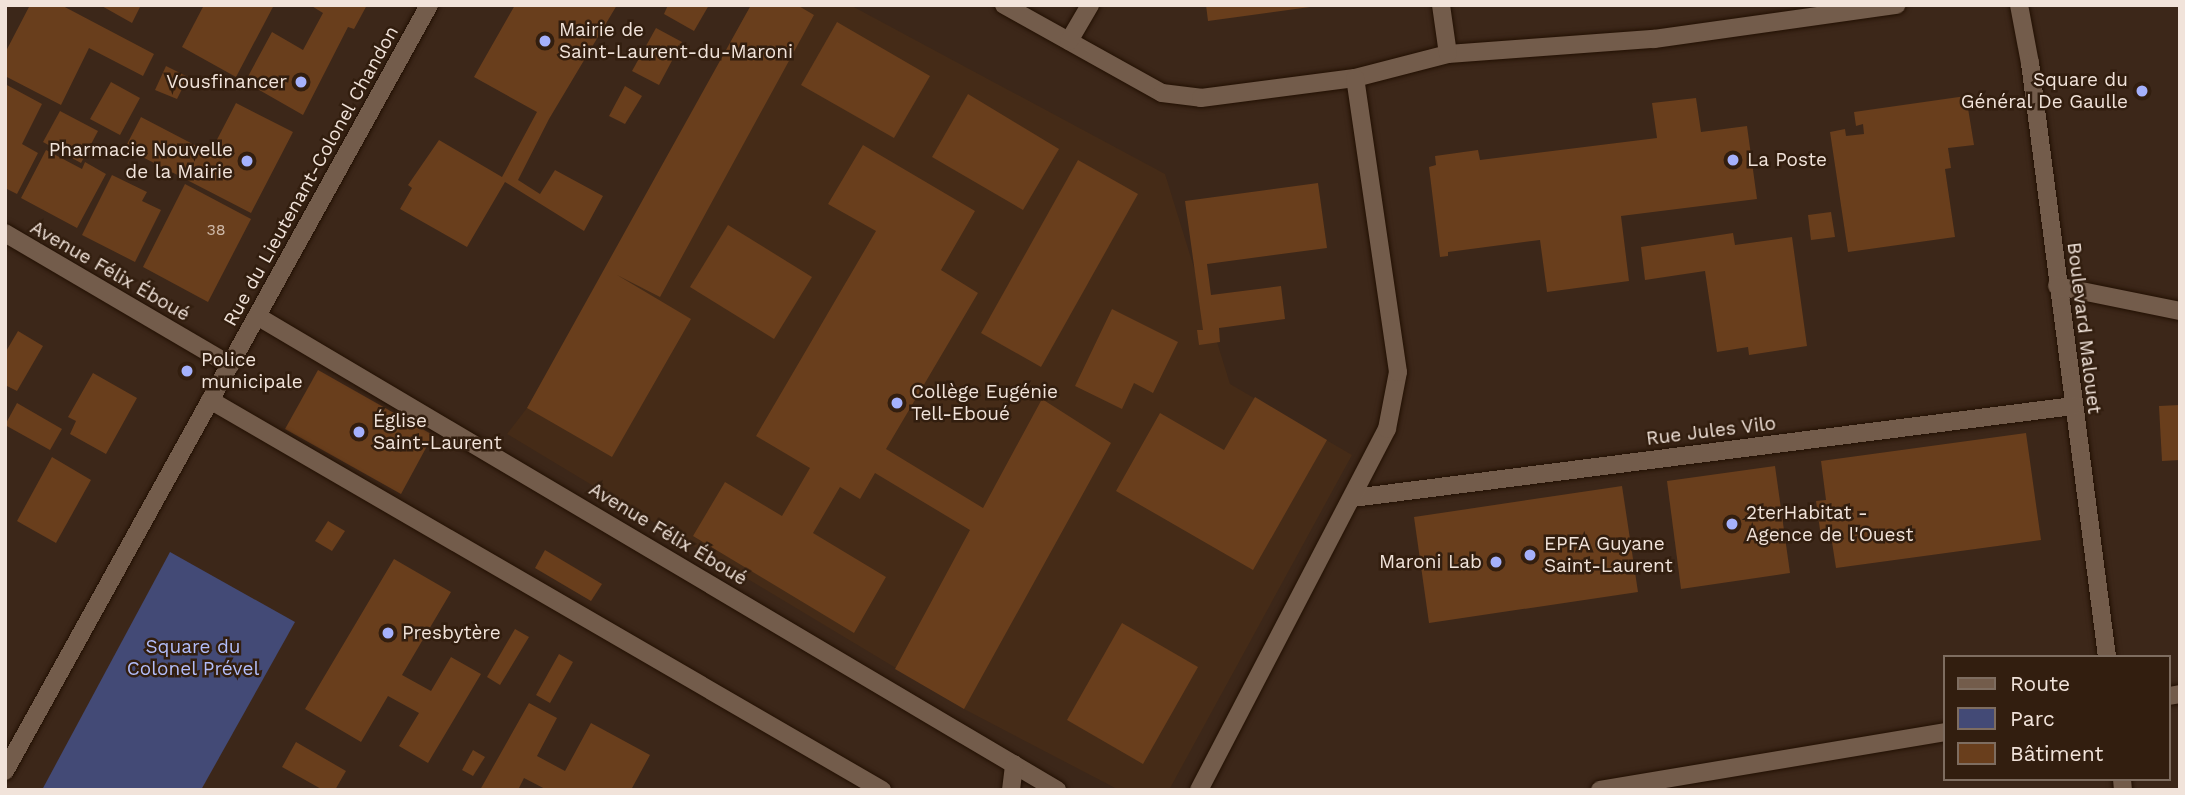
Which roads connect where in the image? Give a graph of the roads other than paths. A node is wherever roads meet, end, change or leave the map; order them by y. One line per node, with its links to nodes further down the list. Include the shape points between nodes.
1 (429, 5): 13 (street, Rue du Lieutenant-Colonel Chandon)
2 (1004, 5): 7 (street)
3 (1090, 5): 7 (street)
4 (1441, 5): 8 (street)
5 (1897, 5): 8 (street, via 1654,39)
6 (2019, 5): 11 (street, Boulevard Malouet)
7 (1069, 41): 9 (street, via 1162,93 1180,97)
8 (1448, 54): 9 (street)
9 (1354, 78): 17 (street, via 1398,373 1387,429)
10 (5, 233): 14 (street, Avenue Félix Éboué)
11 (2057, 286): 12 (street); 16 (street, Boulevard Malouet)
12 (2180, 311)
13 (257, 316): 14 (street, Rue du Lieutenant-Colonel Chandon); 20 (street, Avenue Félix Éboué)
14 (230, 366): 15 (street, Rue du Lieutenant-Colonel Chandon)
15 (210, 400): 21 (street, Rue du Lieutenant-Colonel Chandon); 22 (street)
16 (2073, 406): 17 (street, Rue Jules Vilo); 18 (street, Boulevard Malouet)
17 (1353, 498): 25 (street)
18 (2107, 655)
19 (1944, 732): 26 (street)
20 (1014, 764): 23 (street); 24 (street, Avenue Félix Éboué)
21 (5, 771)
22 (882, 790)
23 (1012, 790)
24 (1057, 790)
25 (1199, 790)
26 (1600, 790)

